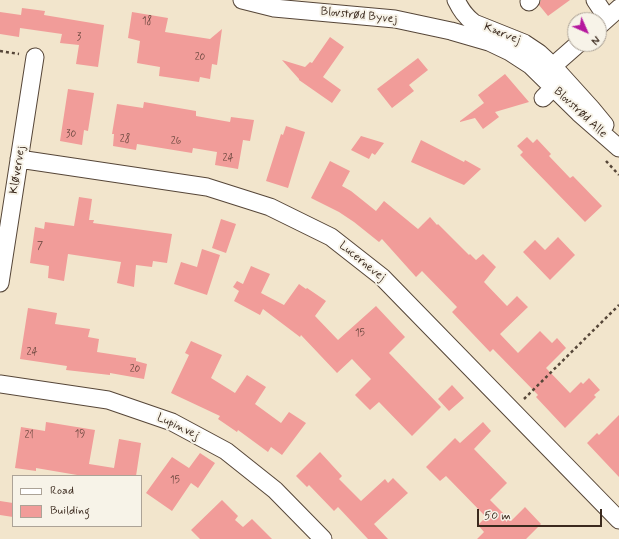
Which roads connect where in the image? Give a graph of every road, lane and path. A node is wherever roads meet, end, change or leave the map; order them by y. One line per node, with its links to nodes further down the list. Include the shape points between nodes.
1 (242, 0): 5 (street, Blovstrød Byvej, via 274,8 395,19)
2 (594, 0): 4 (street)
3 (459, 6): 5 (street); 8 (street, Kærvej, via 474,23 524,43 538,53)
4 (608, 17)
5 (451, 31): 8 (street, Blovstrød Byvej, via 488,42 510,52 530,65)
6 (572, 52): 8 (street)
7 (35, 57): 11 (street, Kløvervej)
8 (548, 82): 9 (street, Blovstrød Alle, via 591,108); 10 (street, Blovstrød Alle)
9 (619, 143)
10 (619, 148)
11 (19, 159): 12 (street, Kløvervej); 15 (street, Lucernevej, via 207,187 270,207 331,237 382,277)
12 (0, 283)
13 (619, 306): 15 (path)
14 (0, 384): 17 (street, Lupinvej, via 108,400 172,422 226,451 275,490)
15 (512, 410): 16 (street, Lucernevej)
16 (619, 520)
17 (323, 539)

